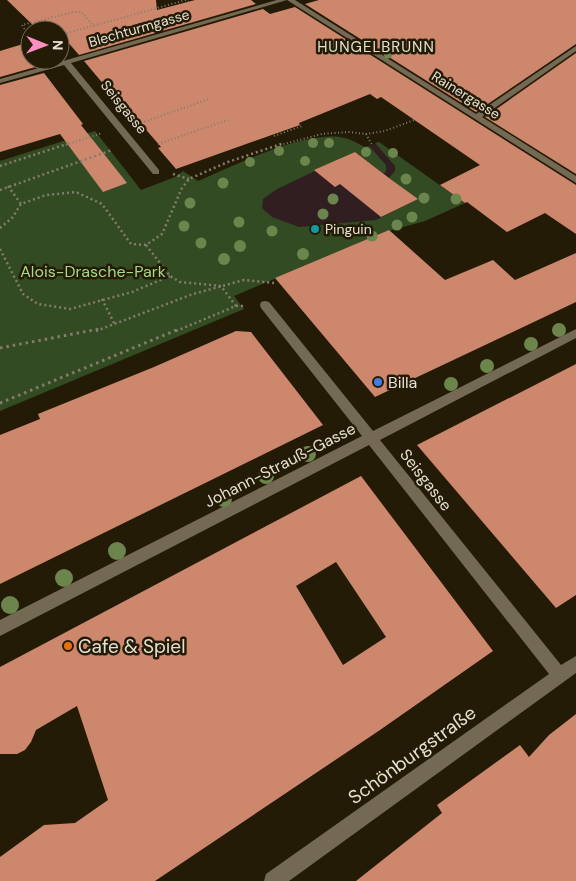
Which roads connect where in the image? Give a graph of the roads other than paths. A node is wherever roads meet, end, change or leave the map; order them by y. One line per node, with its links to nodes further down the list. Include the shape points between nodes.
1 (284, 0): 4 (street, Blechturmgasse)
2 (290, 0): 8 (street, Rainergasse)
3 (576, 48): 8 (street)
4 (70, 61)
5 (70, 67): 9 (street, Seisgasse)
6 (38, 70): 7 (street, Blechturmgasse)
7 (0, 81)
8 (477, 117): 10 (street, Rainergasse)
9 (156, 172)
10 (576, 180)
11 (265, 305): 13 (street, Seisgasse)
12 (576, 333): 13 (street, Johann-Strauß-Gasse)
13 (371, 438): 14 (street, Johann-Strauß-Gasse); 16 (street, Seisgasse)
14 (0, 628)
15 (576, 664): 16 (street, Schönburgstraße)
16 (560, 676): 17 (street, Schönburgstraße)
17 (273, 881)

